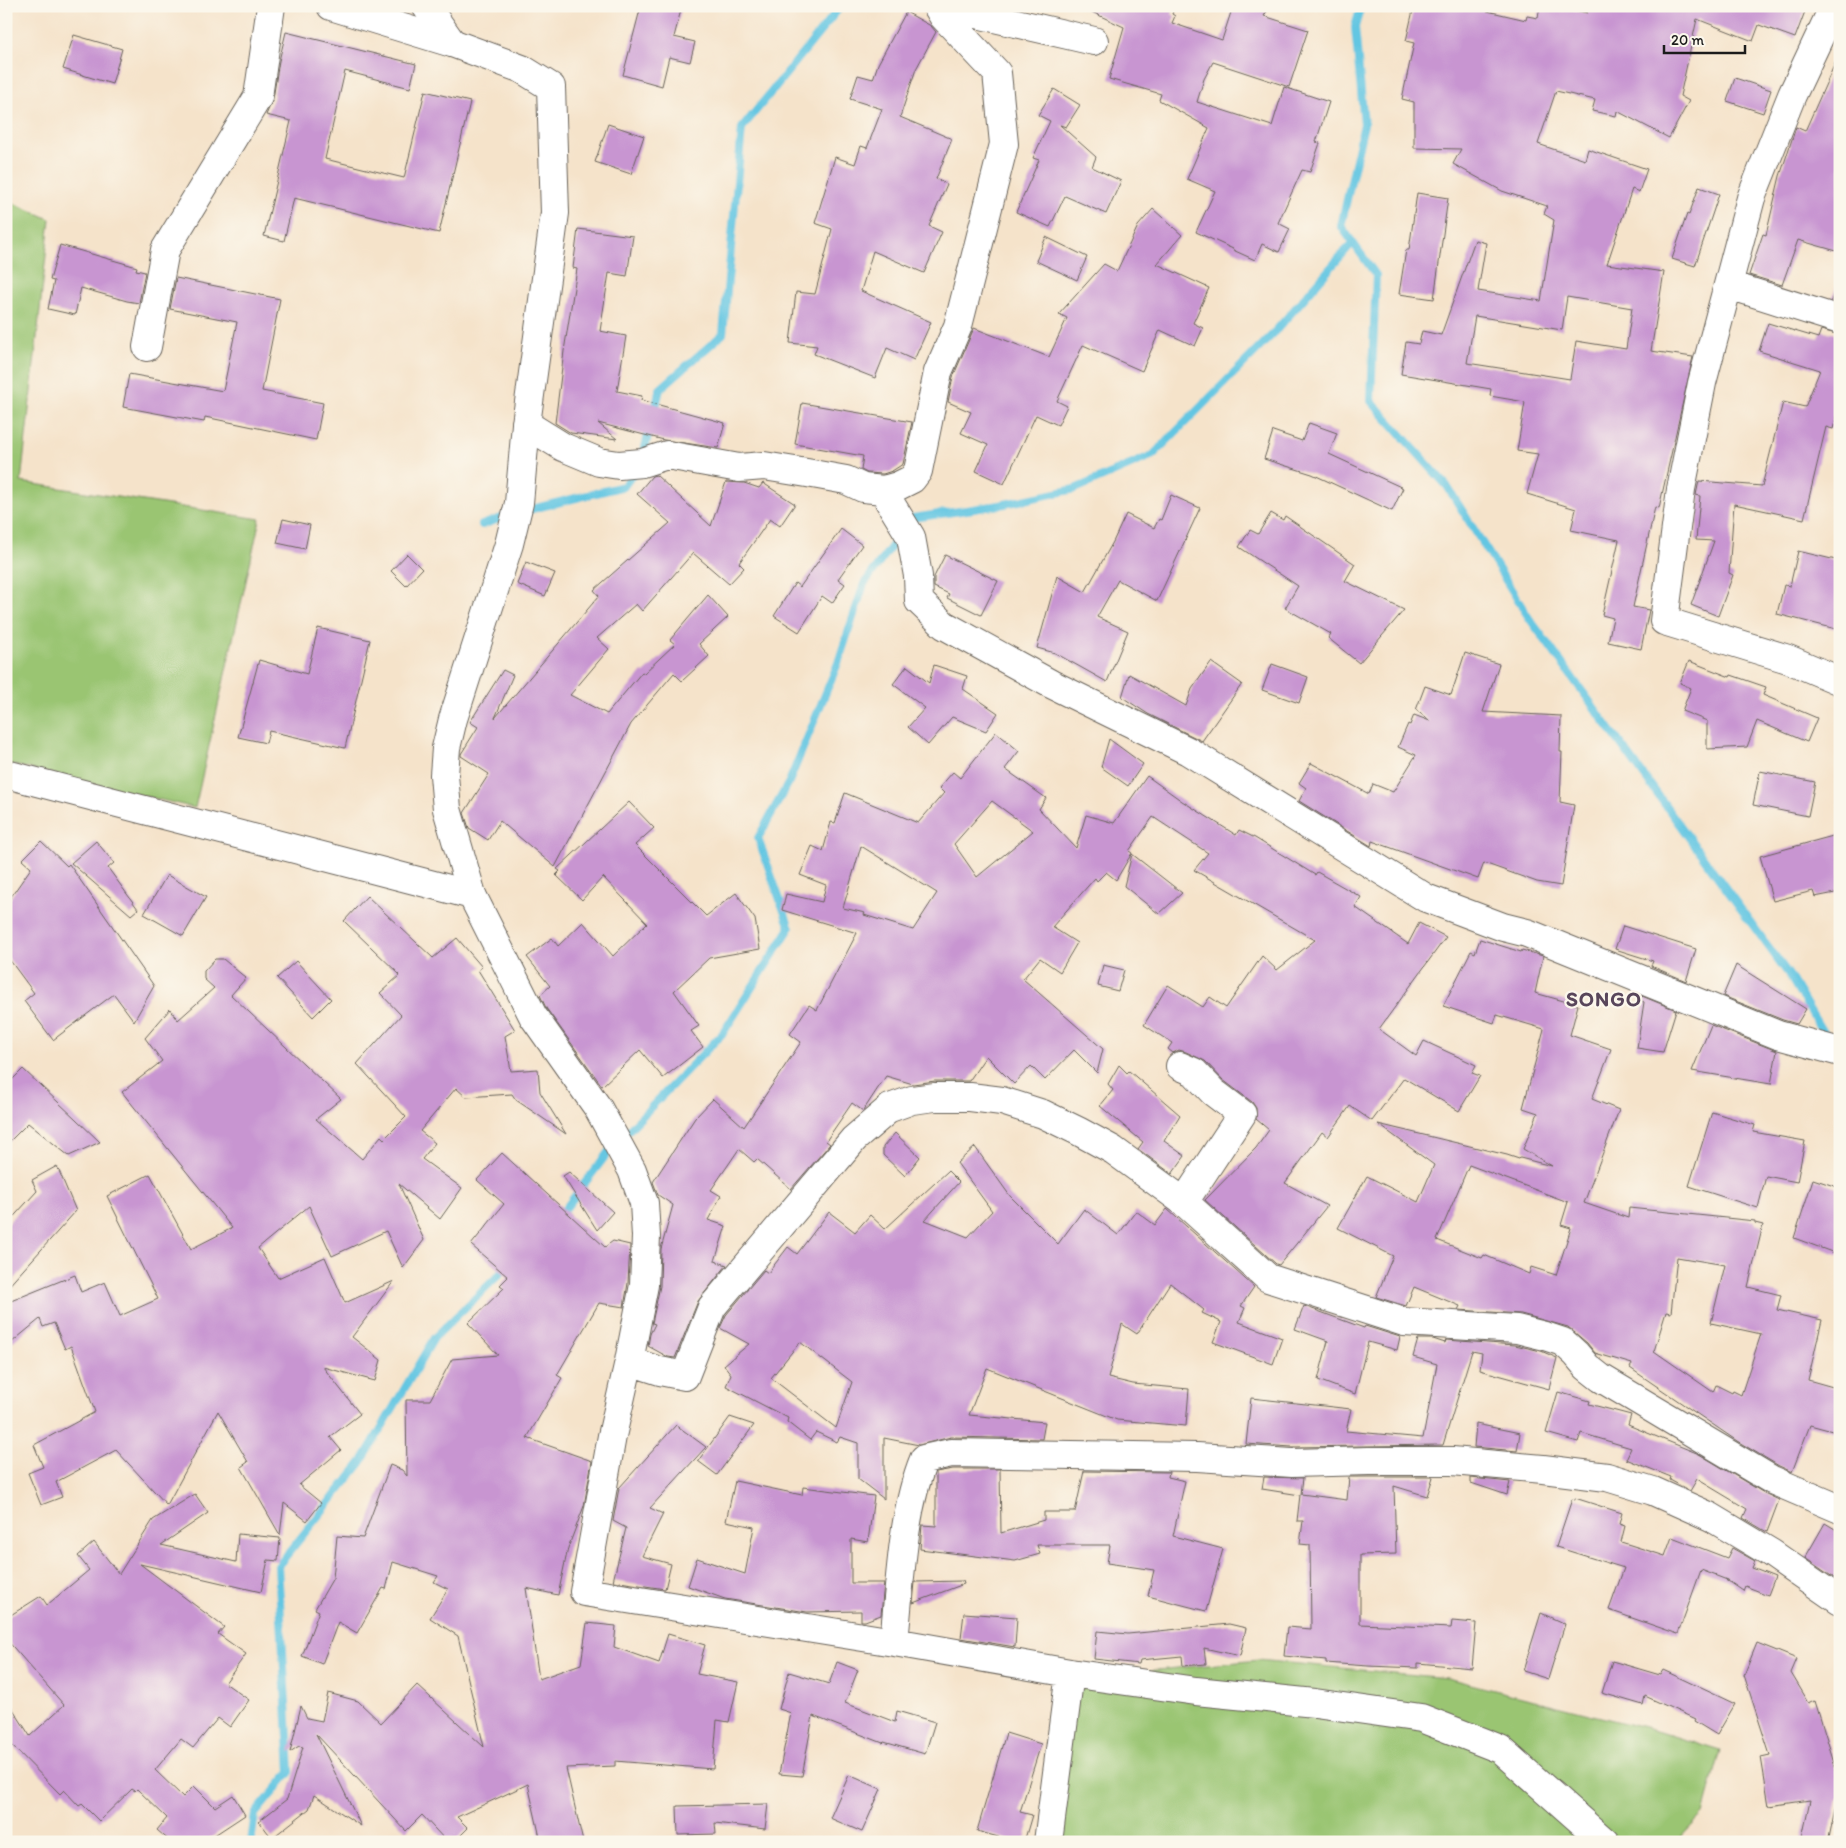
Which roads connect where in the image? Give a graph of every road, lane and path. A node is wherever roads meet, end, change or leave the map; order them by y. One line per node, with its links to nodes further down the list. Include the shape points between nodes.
1 (271, 6): 11 (street, via 258,97 165,250)
2 (331, 6): 8 (street)
3 (426, 6): 8 (street)
4 (937, 6): 13 (street, via 997,73 1004,144 958,326 938,372 918,471 912,479 898,486)
5 (942, 6): 7 (street)
6 (1834, 6): 9 (street, via 1792,95 1751,198)
7 (1094, 41)
8 (452, 42): 12 (street, via 522,69 552,87 554,213)
9 (1729, 285): 10 (street); 14 (street, via 1702,383 1681,489 1664,621 1788,660)
10 (1840, 320)
11 (147, 347)
12 (526, 424): 13 (street, via 563,447 606,463 642,463 667,455 739,468 764,466 846,480); 16 (street, via 519,503 509,544 446,748 447,808)
13 (889, 500): 17 (street, via 911,537 919,600 944,625 1051,684 1188,751 1426,898 1527,933 1761,1029)
14 (1840, 681)
15 (6, 774): 16 (street)
16 (472, 895): 20 (street, via 533,1016 598,1108 632,1170 644,1203 644,1285)
17 (1840, 1052)
18 (1180, 1066): 19 (street, via 1194,1072 1213,1092 1242,1114)
19 (1184, 1202): 20 (street, via 1113,1150 1043,1114 1002,1101 970,1097 912,1100 890,1108 854,1139 712,1307 685,1376); 21 (street, via 1268,1278 1404,1322 1517,1329 1562,1342 1601,1378 1772,1480)
20 (629, 1361): 23 (street, via 584,1592)
21 (1840, 1508)
22 (1840, 1601): 23 (street, via 1771,1553 1711,1517 1653,1491 1607,1477 1452,1461 1292,1463 1197,1457 951,1453 924,1459 918,1473 904,1542)
23 (894, 1642): 24 (street)
24 (1070, 1673): 25 (street); 26 (street, via 1422,1718 1500,1748)
25 (1048, 1842)
26 (1605, 1842)

